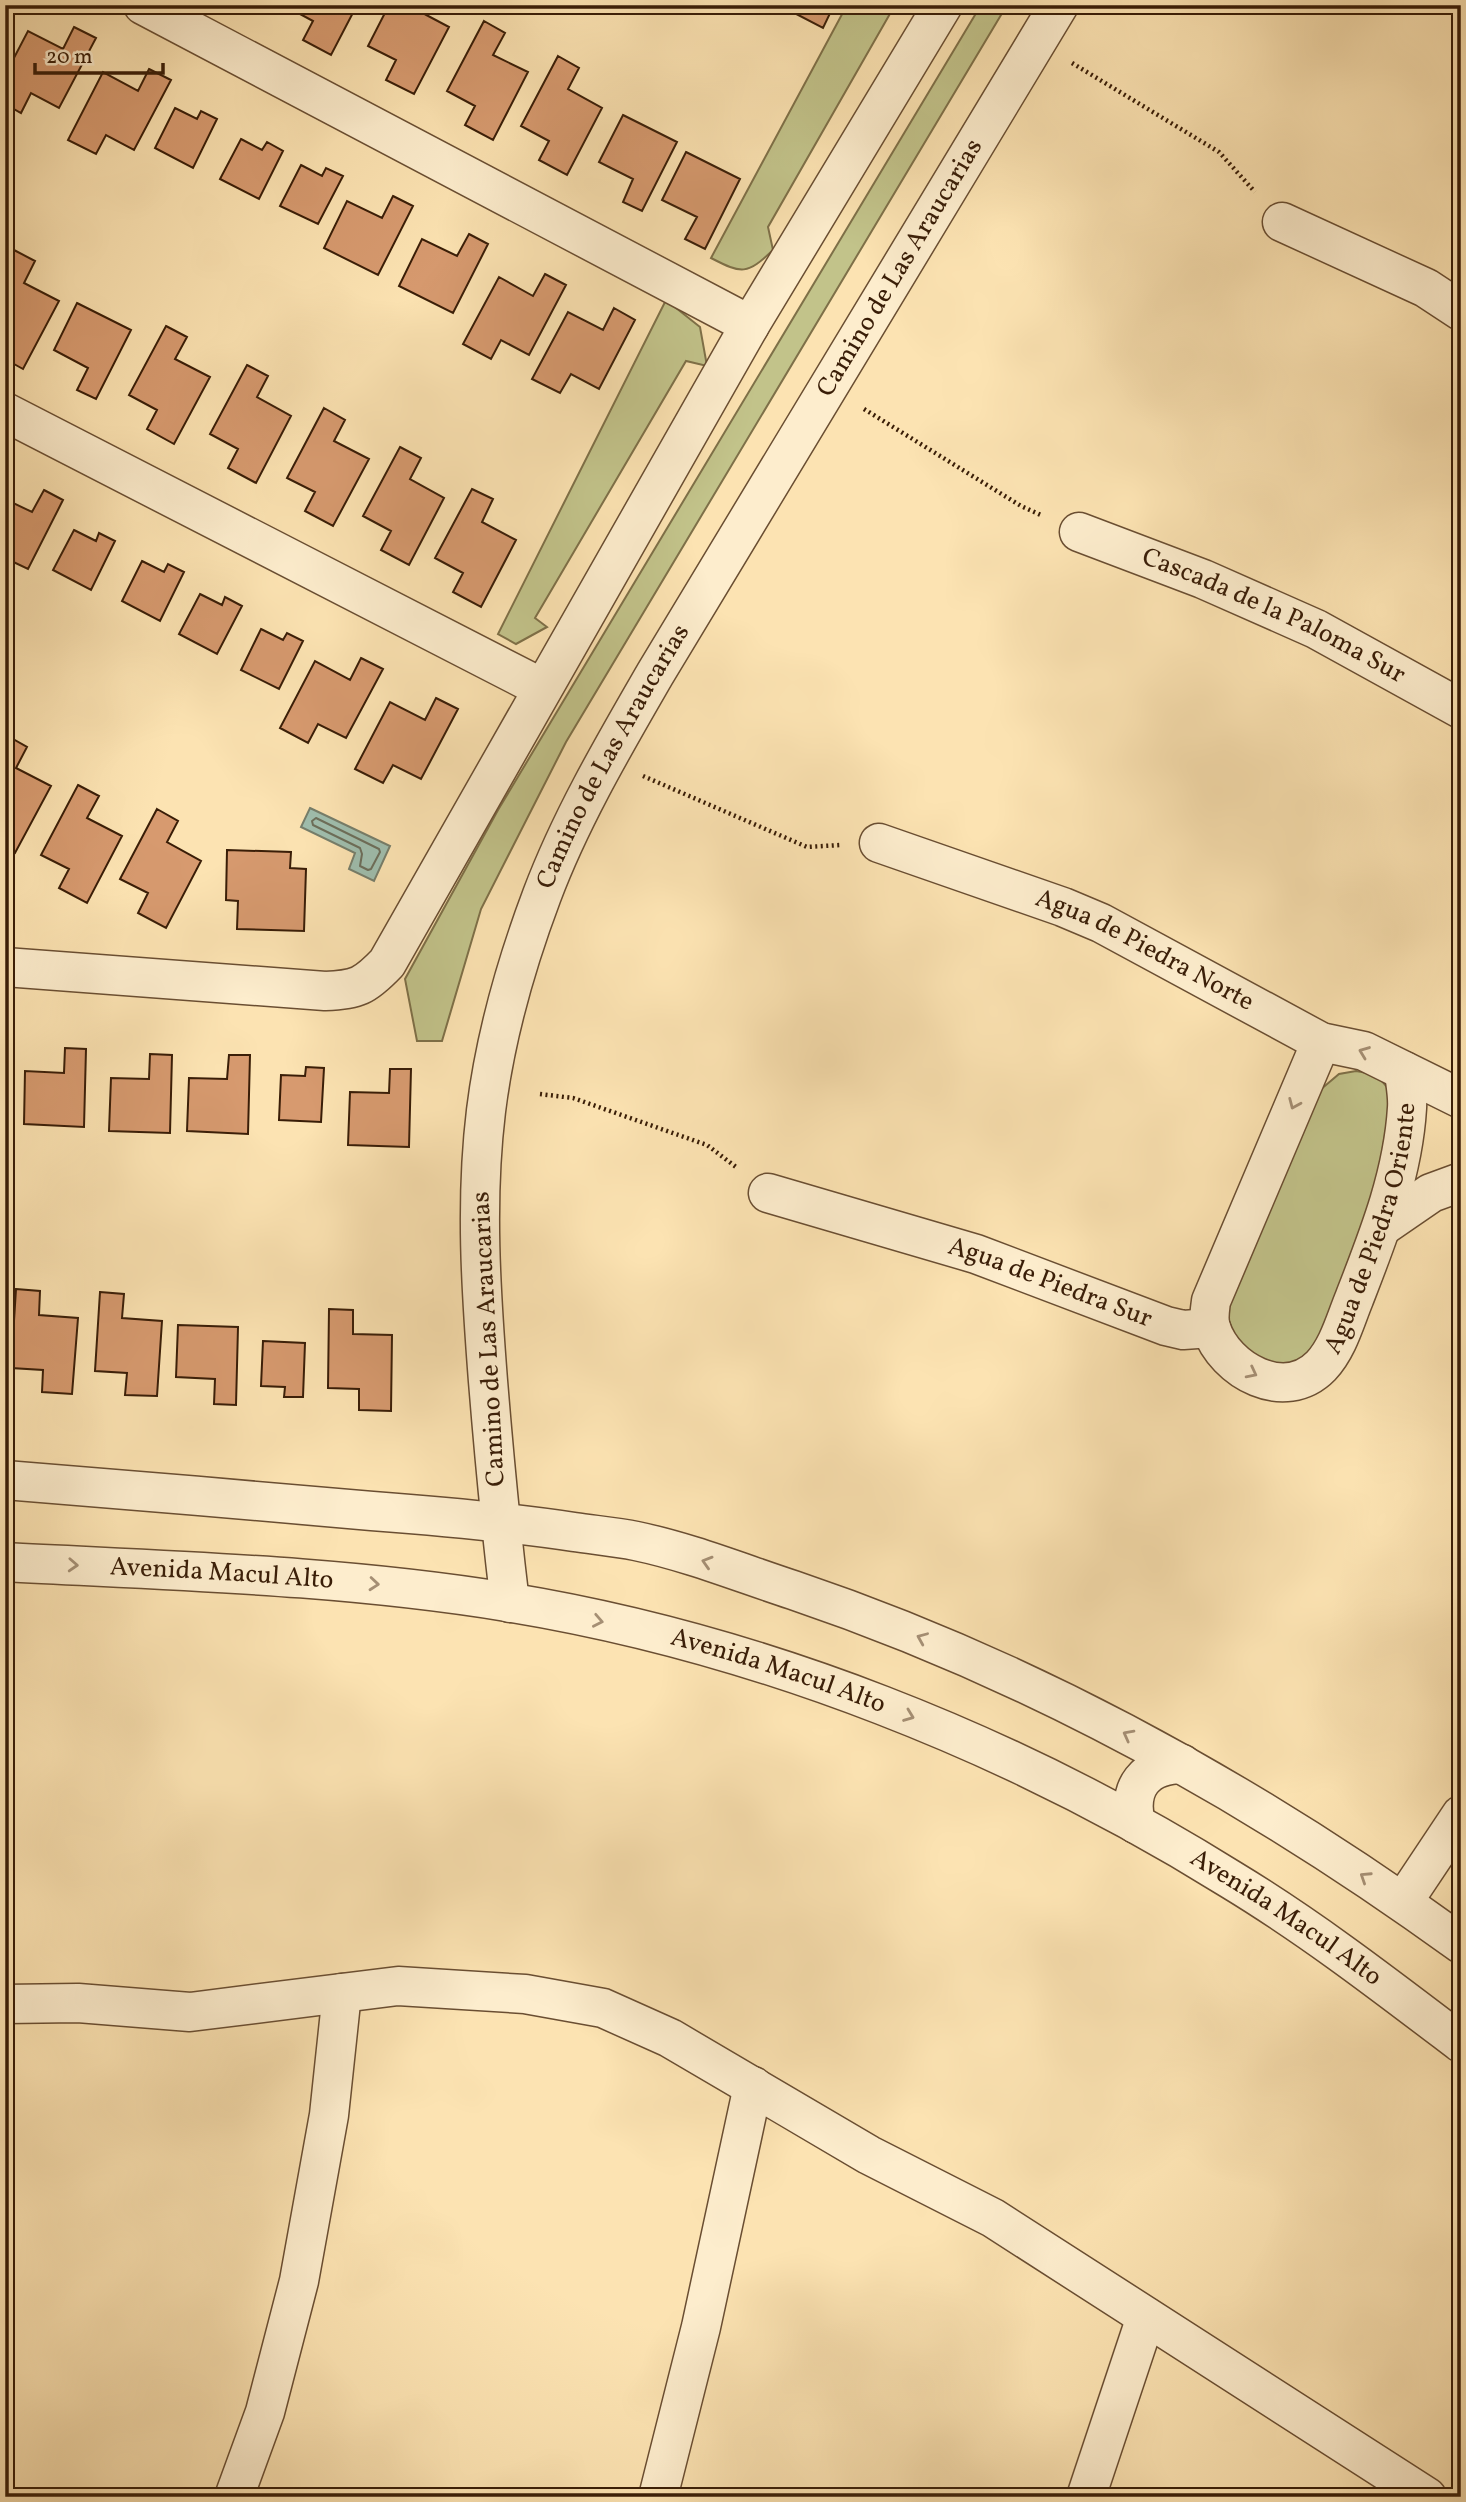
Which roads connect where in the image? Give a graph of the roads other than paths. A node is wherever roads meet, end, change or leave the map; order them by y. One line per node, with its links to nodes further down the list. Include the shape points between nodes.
1 (143, 5): 6 (street)
2 (943, 5): 6 (street)
3 (1059, 5): 21 (street, Camino de Las Araucarias, via 655,674 585,799 542,893 510,993 486,1109 481,1166 482,1305)
4 (1282, 222): 5 (street, via 1426,288)
5 (1461, 311)
6 (750, 325): 9 (street)
7 (5, 412): 9 (street)
8 (1079, 532): 10 (street, Cascada de la Paloma Sur, via 1316,629)
9 (542, 688): 12 (street, via 387,963 366,984 325,991)
10 (1461, 709)
11 (879, 843): 13 (street, Agua de Piedra Norte, via 1101,923)
12 (5, 967)
13 (1321, 1041): 14 (street, Agua de Piedra Norte, one-way to 13, via 1364,1051); 19 (street, one-way to 19, via 1217,1283 1211,1301)
14 (1405, 1071): 15 (street, Agua de Piedra Norte); 18 (street, Agua de Piedra Oriente, via 1403,1138)
15 (1461, 1099)
16 (1461, 1182): 18 (street, via 1431,1194)
17 (768, 1193): 19 (street, Agua de Piedra Sur, via 976,1254 1166,1326)
18 (1383, 1226): 19 (street, Agua de Piedra Oriente, one-way to 18, via 1219,1345 1240,1368 1274,1383 1300,1381 1330,1355)
19 (1211, 1328)
20 (5, 1480): 21 (street)
21 (500, 1521): 23 (street, Camino de Las Araucarias); 24 (street, one-way to 21, via 1006,1674 824,1601 636,1541)
22 (5, 1562): 23 (street, Avenida Macul Alto, one-way to 23, via 296,1577)
23 (510, 1603): 26 (street, Avenida Macul Alto, one-way to 26, via 634,1629 835,1688 938,1727)
24 (1182, 1764): 26 (street, via 1167,1764 1141,1780 1132,1809); 27 (street, one-way to 24)
25 (1461, 1815): 27 (street)
26 (1136, 1824): 31 (street, Avenida Macul Alto, via 1322,1939)
27 (1403, 1902): 28 (street)
28 (1461, 1944)
29 (342, 1993): 30 (street, via 190,2012 78,2003); 32 (street, via 411,1986 525,1994 603,2008 670,2038); 34 (street, via 329,2115 299,2281 265,2412)
30 (5, 2004)
31 (1461, 2043)
32 (753, 2086): 33 (street, via 869,2155 993,2218); 35 (street, via 701,2328)
33 (1146, 2317): 36 (street); 37 (street)
34 (234, 2497)
35 (658, 2497)
36 (1086, 2497)
37 (1427, 2497)

